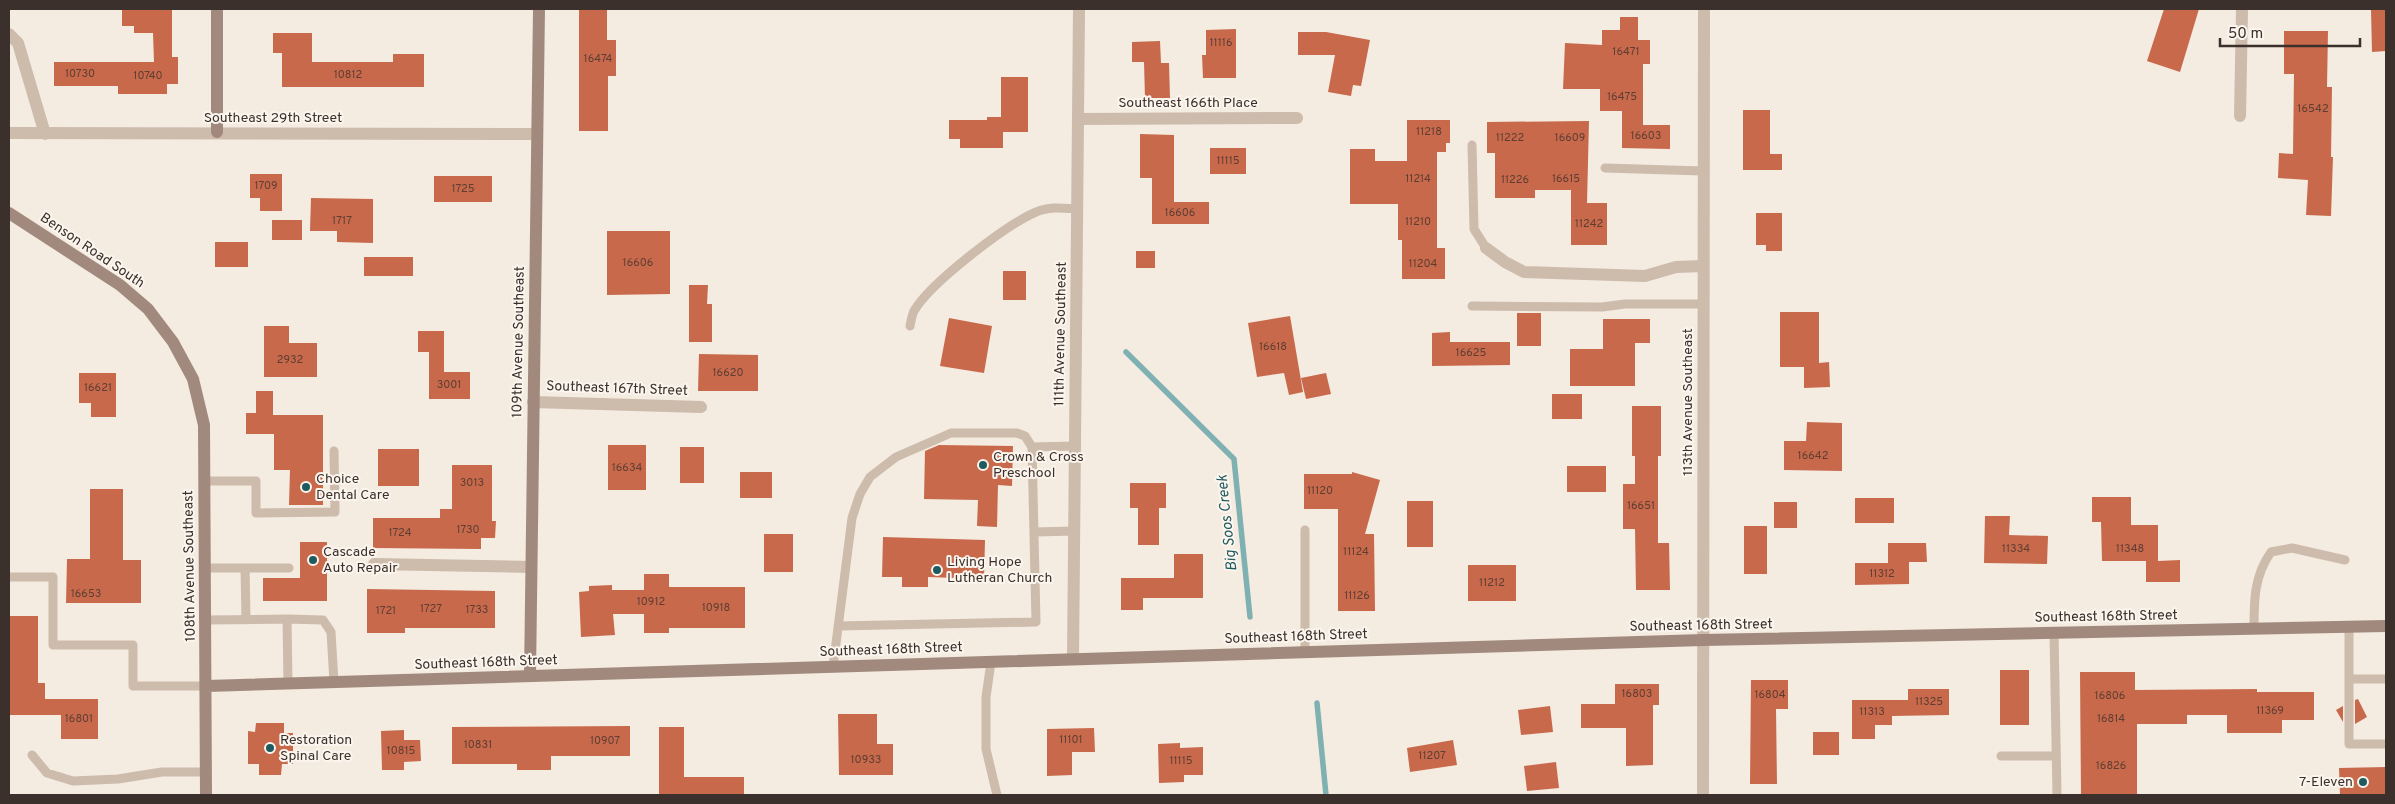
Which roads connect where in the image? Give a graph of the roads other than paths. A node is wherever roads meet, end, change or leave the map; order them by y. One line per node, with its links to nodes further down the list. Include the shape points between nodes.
1 (217, 9): 10 (street)
2 (539, 9): 13 (street, 109th Avenue Southeast)
3 (1079, 9): 9 (street, 111th Avenue Southeast)
4 (1704, 9): 16 (street, 113th Avenue Southeast)
5 (2242, 9): 7 (street)
6 (9, 34): 12 (street, via 18,43)
7 (2240, 116)
8 (1298, 118): 9 (street, Southeast 166th Place)
9 (1078, 119): 17 (street, 111th Avenue Southeast)
10 (217, 132): 12 (street, Southeast 29th Street); 13 (street, Southeast 29th Street)
11 (9, 133): 12 (street, Southeast 29th Street)
12 (45, 134)
13 (536, 134): 25 (street, 109th Avenue Southeast)
14 (1472, 145): 19 (lane, via 1474,229)
15 (1605, 168): 16 (lane)
16 (1704, 171): 20 (street, 113th Avenue Southeast)
17 (1078, 209): 23 (lane, via 1051,208 1036,212 1004,230 931,291 914,312); 27 (street, 111th Avenue Southeast)
18 (9, 213): 24 (street, Benson Road South, via 120,285 148,309)
19 (1486, 248): 20 (street, via 1524,272 1645,276 1676,267)
20 (1704, 266): 21 (street, 113th Avenue Southeast)
21 (1704, 304): 22 (lane, via 1625,304 1602,308); 49 (street, 113th Avenue Southeast)
22 (1472, 306)
23 (910, 326)
24 (173, 342): 30 (street, 108th Avenue Southeast, via 193,379 204,425)
25 (533, 402): 26 (street, Southeast 167th Street); 36 (street, 109th Avenue Southeast)
26 (701, 407)
27 (1075, 446): 28 (lane); 32 (street, 111th Avenue Southeast)
28 (1032, 447): 33 (lane); 44 (lane, via 1025,436 1016,433 952,433 896,457 870,477 852,518)
29 (334, 452): 30 (lane, via 335,512 256,513 256,481)
30 (204, 482): 37 (street, 108th Avenue Southeast)
31 (1305, 530): 50 (lane)
32 (1075, 531): 33 (lane); 51 (street, 111th Avenue Southeast)
33 (1034, 532): 44 (lane, via 1036,622)
34 (2345, 560): 47 (lane, via 2292,548 2271,552 2260,567 2256,583)
35 (374, 564): 36 (street)
36 (531, 567): 54 (street, 109th Avenue Southeast)
37 (206, 568): 38 (lane); 42 (street, 108th Avenue Southeast)
38 (245, 568): 39 (lane); 43 (lane)
39 (289, 568)
40 (9, 577): 59 (lane, via 53,577 53,645 133,645 133,686)
41 (288, 619): 43 (lane); 57 (lane, via 323,620 331,632); 58 (lane)
42 (206, 620): 43 (lane); 59 (street, 108th Avenue Southeast)
43 (246, 620)
44 (838, 626): 53 (lane)
45 (2386, 626): 46 (street, Southeast 168th Street)
46 (2350, 627): 47 (street, Southeast 168th Street); 55 (lane)
47 (2254, 629): 48 (street, Southeast 168th Street)
48 (2054, 633): 49 (street, Southeast 168th Street); 63 (lane)
49 (1703, 640): 50 (street, Southeast 168th Street); 67 (street, 113th Avenue Southeast)
50 (1305, 652): 51 (street, Southeast 168th Street)
51 (1073, 659): 52 (street, Southeast 168th Street)
52 (991, 662): 53 (street, Southeast 168th Street); 66 (lane, via 986,697 986,750)
53 (833, 667): 54 (street, Southeast 168th Street)
54 (530, 676): 57 (street, Southeast 168th Street)
55 (2350, 679): 56 (lane); 60 (lane, via 2350,744)
56 (2386, 679)
57 (334, 682): 58 (street, Southeast 168th Street)
58 (288, 683): 59 (street, Southeast 168th Street)
59 (207, 686): 64 (street, 108th Avenue Southeast)
60 (2386, 744)
61 (32, 755): 64 (lane, via 47,773 74,781 162,772)
62 (2001, 756): 63 (lane)
63 (2056, 756): 68 (lane)
64 (206, 772): 65 (street, 108th Avenue Southeast)
65 (206, 795)
66 (997, 795)
67 (1703, 795)
68 (2057, 795)

